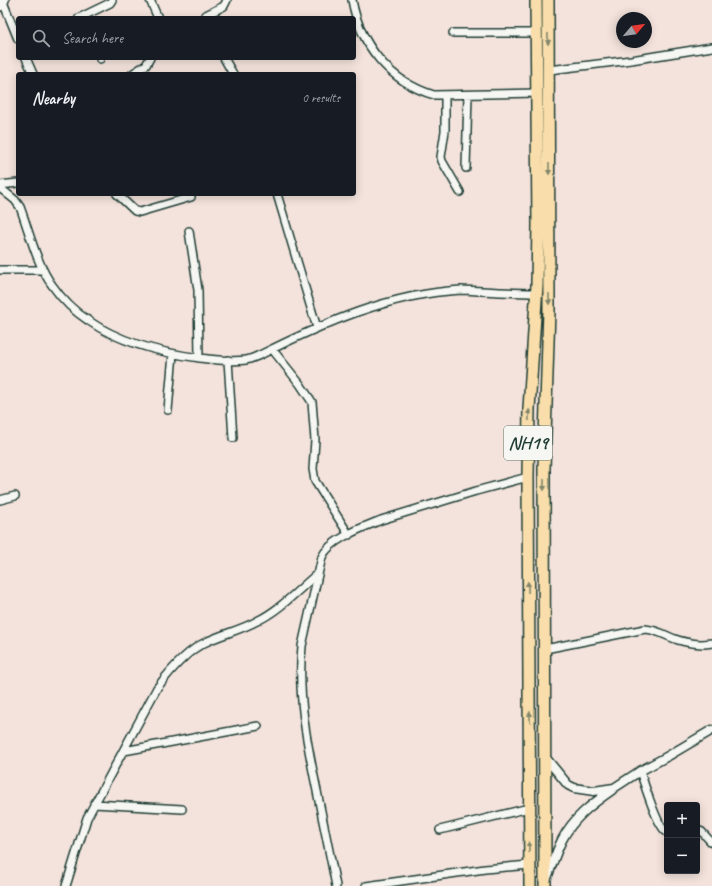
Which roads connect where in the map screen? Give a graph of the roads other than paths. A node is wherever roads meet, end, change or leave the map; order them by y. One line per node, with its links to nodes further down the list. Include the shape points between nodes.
1 (112, 0): 8 (street)
2 (150, 0): 9 (street)
3 (227, 0): 10 (street, via 224,6)
4 (352, 0): 24 (street, via 366,40 377,58 392,74 426,93)
5 (536, 0): 12 (highway, NH19)
6 (548, 0): 18 (highway, NH19, one-way to 18)
7 (2, 2): 13 (street)
8 (83, 16)
9 (157, 16)
10 (206, 16)
11 (453, 33): 12 (street)
12 (536, 33): 22 (highway, NH19)
13 (16, 34)
14 (712, 47): 18 (street)
15 (27, 60): 19 (street)
16 (149, 60): 20 (street)
17 (225, 60): 21 (street)
18 (548, 70): 43 (highway, NH19, one-way to 43, via 549,310)
19 (32, 72)
20 (135, 72)
21 (232, 72)
22 (537, 93): 23 (street); 35 (highway, NH19)
23 (468, 94): 24 (street); 25 (street)
24 (445, 95): 28 (street, via 445,138 441,157)
25 (466, 168)
26 (16, 183): 27 (street)
27 (0, 187): 34 (street, via 20,207)
28 (460, 192)
29 (119, 196): 31 (street, via 135,211 140,212)
30 (278, 196): 36 (street)
31 (190, 197)
32 (189, 231): 39 (street, via 198,290)
33 (0, 270): 34 (street)
34 (43, 270): 38 (street, via 59,294 88,321 131,342)
35 (537, 293): 36 (street, via 463,290 435,293 369,307); 44 (highway, NH19, one-way to 35, via 529,409)
36 (317, 328): 37 (street)
37 (272, 349): 40 (street, via 248,360); 47 (street, via 312,402 315,440 313,469 316,481)
38 (173, 354): 39 (street); 41 (street)
39 (200, 358): 40 (street)
40 (228, 360): 42 (street)
41 (168, 410)
42 (233, 438)
43 (544, 468): 44 (highway); 50 (highway, NH19, one-way to 50)
44 (528, 472): 47 (street, via 381,520); 58 (highway, NH19, one-way to 44)
45 (14, 496): 46 (street)
46 (0, 500)
47 (349, 535): 48 (street, via 325,550)
48 (317, 574): 53 (street, via 257,622 196,647 157,688); 67 (street, via 302,646 301,697 312,771)
49 (712, 643): 50 (street, via 678,640 654,630 645,630)
50 (545, 649): 54 (highway, NH19)
51 (258, 726): 53 (street)
52 (712, 730): 55 (street)
53 (124, 751): 57 (street)
54 (545, 757): 56 (street, via 568,785 574,788 594,791); 65 (highway, NH19)
55 (640, 771): 56 (street); 61 (street)
56 (614, 788): 65 (street, via 577,818 562,839)
57 (94, 804): 59 (street); 66 (street, via 80,838)
58 (529, 808): 60 (street); 64 (highway, NH19, one-way to 58)
59 (182, 809)
60 (440, 830)
61 (664, 831)
62 (700, 831): 63 (street)
63 (712, 843)
64 (530, 865): 68 (street); 69 (highway, NH19)
65 (545, 884)
66 (66, 886)
67 (336, 886)
68 (366, 886)
69 (530, 886)

